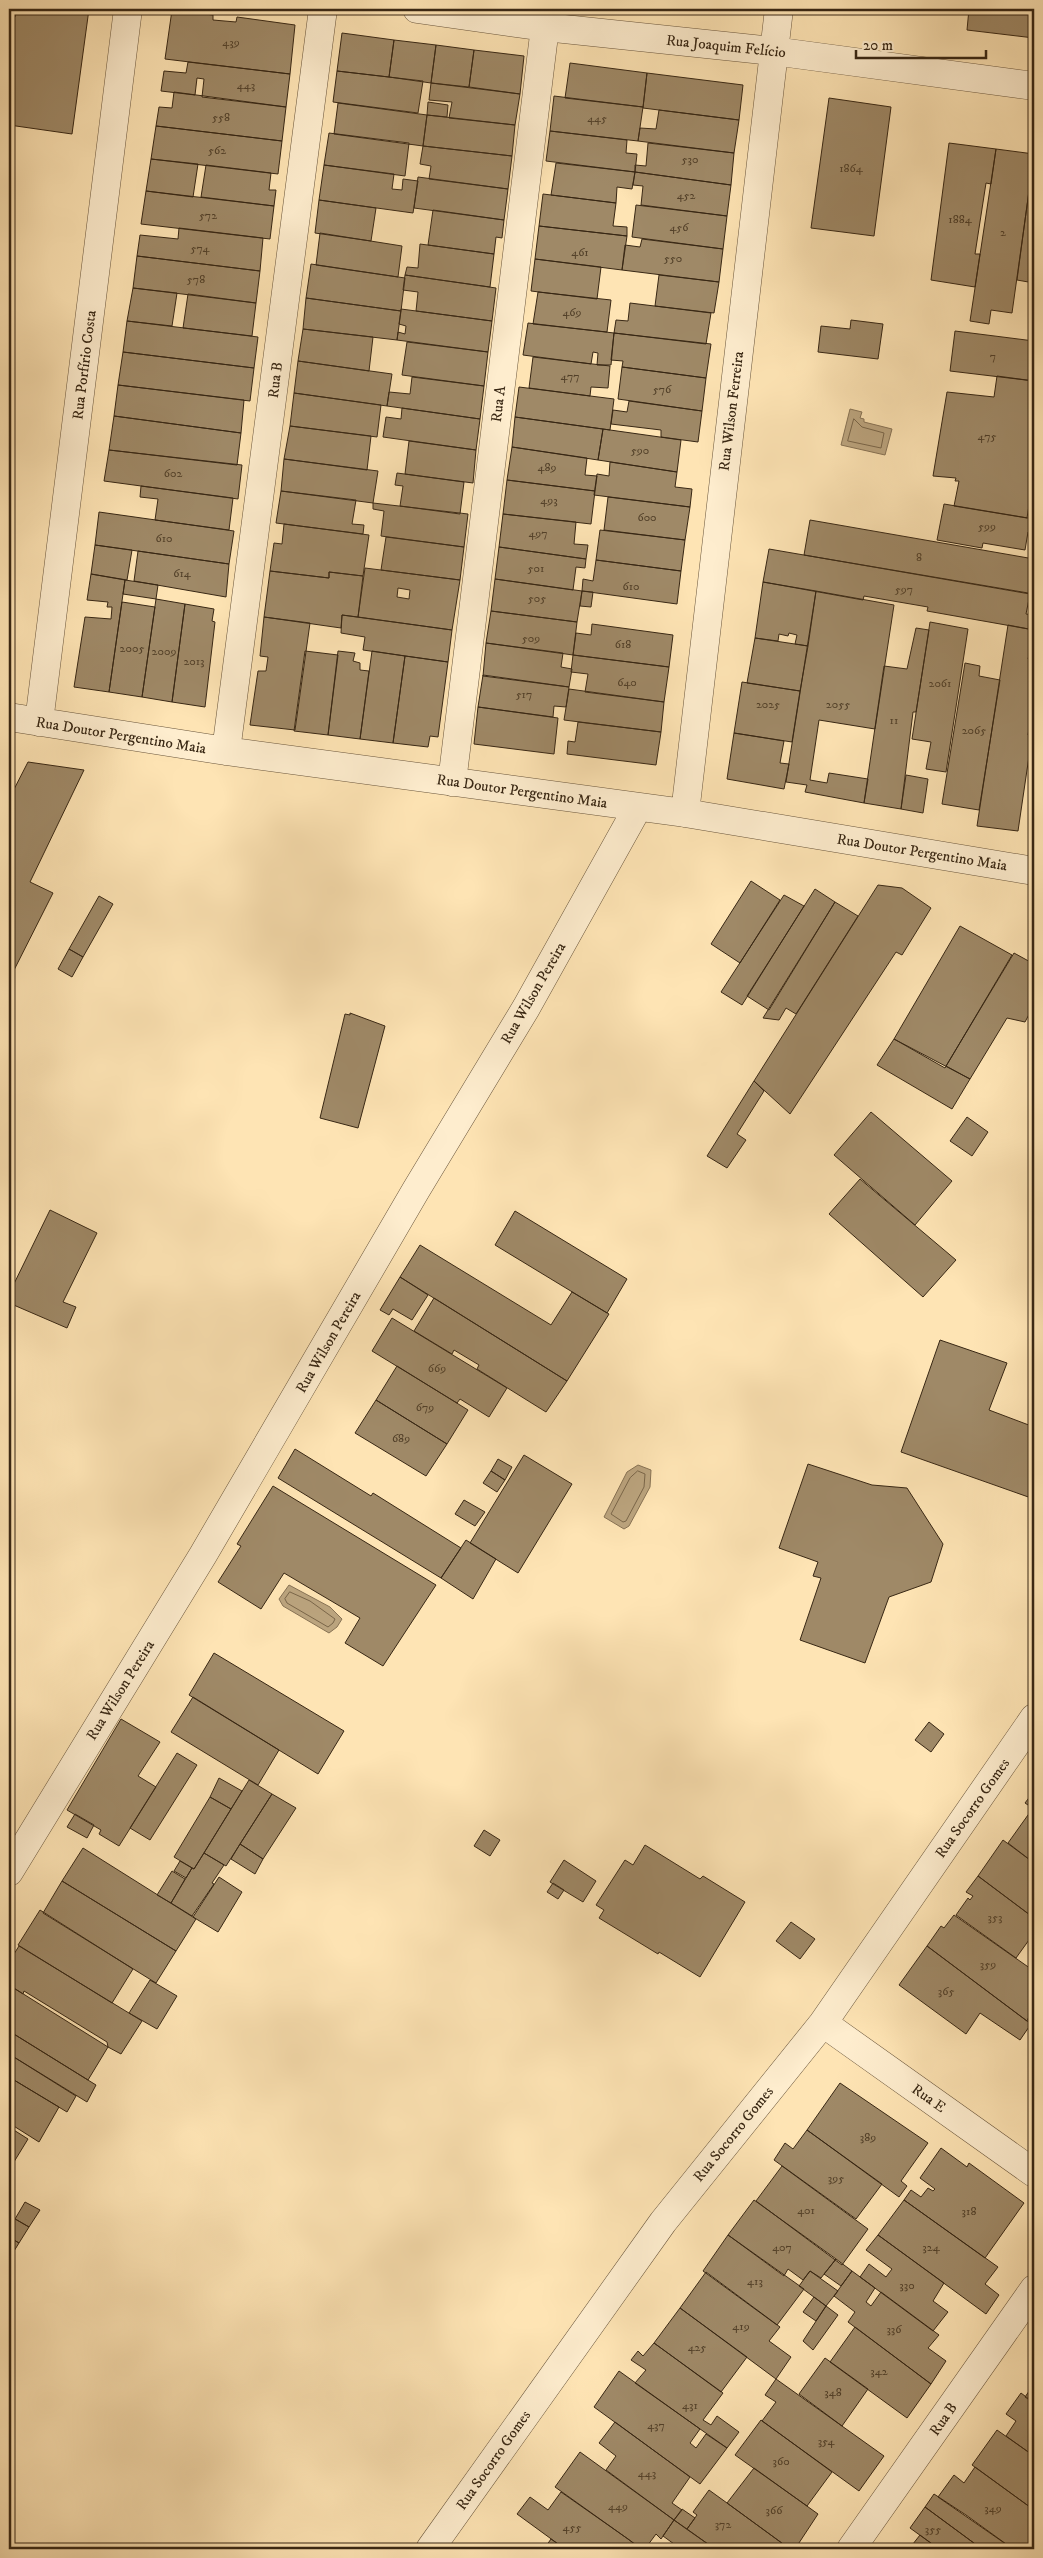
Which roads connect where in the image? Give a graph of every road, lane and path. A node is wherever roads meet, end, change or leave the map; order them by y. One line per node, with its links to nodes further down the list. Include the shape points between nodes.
1 (128, 9): 9 (street, Rua Porfírio Costa)
2 (323, 9): 10 (street, Rua B)
3 (417, 9): 5 (street, Rua Joaquim Felício)
4 (779, 9): 6 (street, Rua Wilson Ferreira)
5 (545, 27): 6 (street, Rua Joaquim Felício); 11 (street, Rua A)
6 (773, 50): 7 (street, Rua Joaquim Felício); 13 (street, Rua Wilson Ferreira)
7 (1034, 86)
8 (9, 718): 9 (street, Rua Doutor Pergentino Maia)
9 (39, 722): 10 (street, Rua Doutor Pergentino Maia)
10 (226, 751): 11 (street, Rua Doutor Pergentino Maia)
11 (452, 782): 12 (street, Rua Doutor Pergentino Maia)
12 (638, 807): 13 (street, Rua Doutor Pergentino Maia); 16 (street, Rua Wilson Pereira, via 526,1008 203,1555)
13 (685, 813): 14 (street, Rua Doutor Pergentino Maia)
14 (1034, 871)
15 (1034, 1718): 17 (street, Rua Socorro Gomes)
16 (9, 1872)
17 (823, 2023): 18 (street, Rua E); 20 (street, Rua Socorro Gomes, via 663,2222)
18 (1034, 2173)
19 (1034, 2289): 21 (street, Rua B)
20 (430, 2549)
21 (851, 2549)

